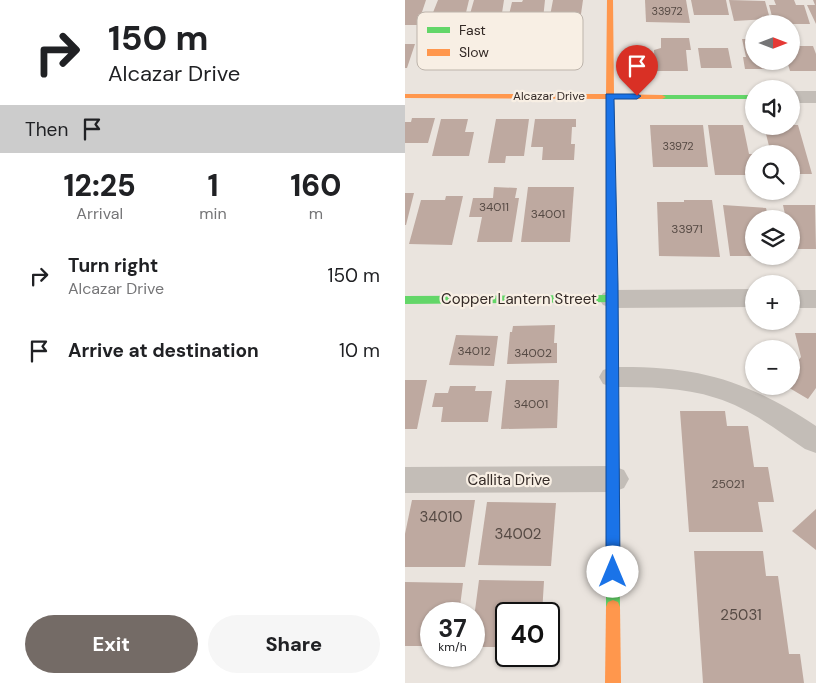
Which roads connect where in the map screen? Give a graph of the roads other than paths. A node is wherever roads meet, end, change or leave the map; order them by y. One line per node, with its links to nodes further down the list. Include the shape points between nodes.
1 (610, 0): 3 (street)
2 (405, 96): 3 (street, Alcazar Drive)
3 (609, 96): 4 (street, Alcazar Drive); 9 (street)
4 (745, 97)
5 (800, 97): 6 (street)
6 (816, 97)
7 (745, 298): 9 (street, Copper Lantern Street)
8 (800, 298): 10 (street)
9 (612, 299): 11 (street, Copper Lantern Street); 12 (street)
10 (816, 299)
11 (405, 300)
12 (613, 378): 13 (street, via 653,376 715,386 745,397); 14 (street)
13 (816, 442)
14 (613, 479): 15 (street, Callita Drive); 16 (street)
15 (405, 480)
16 (613, 683)

